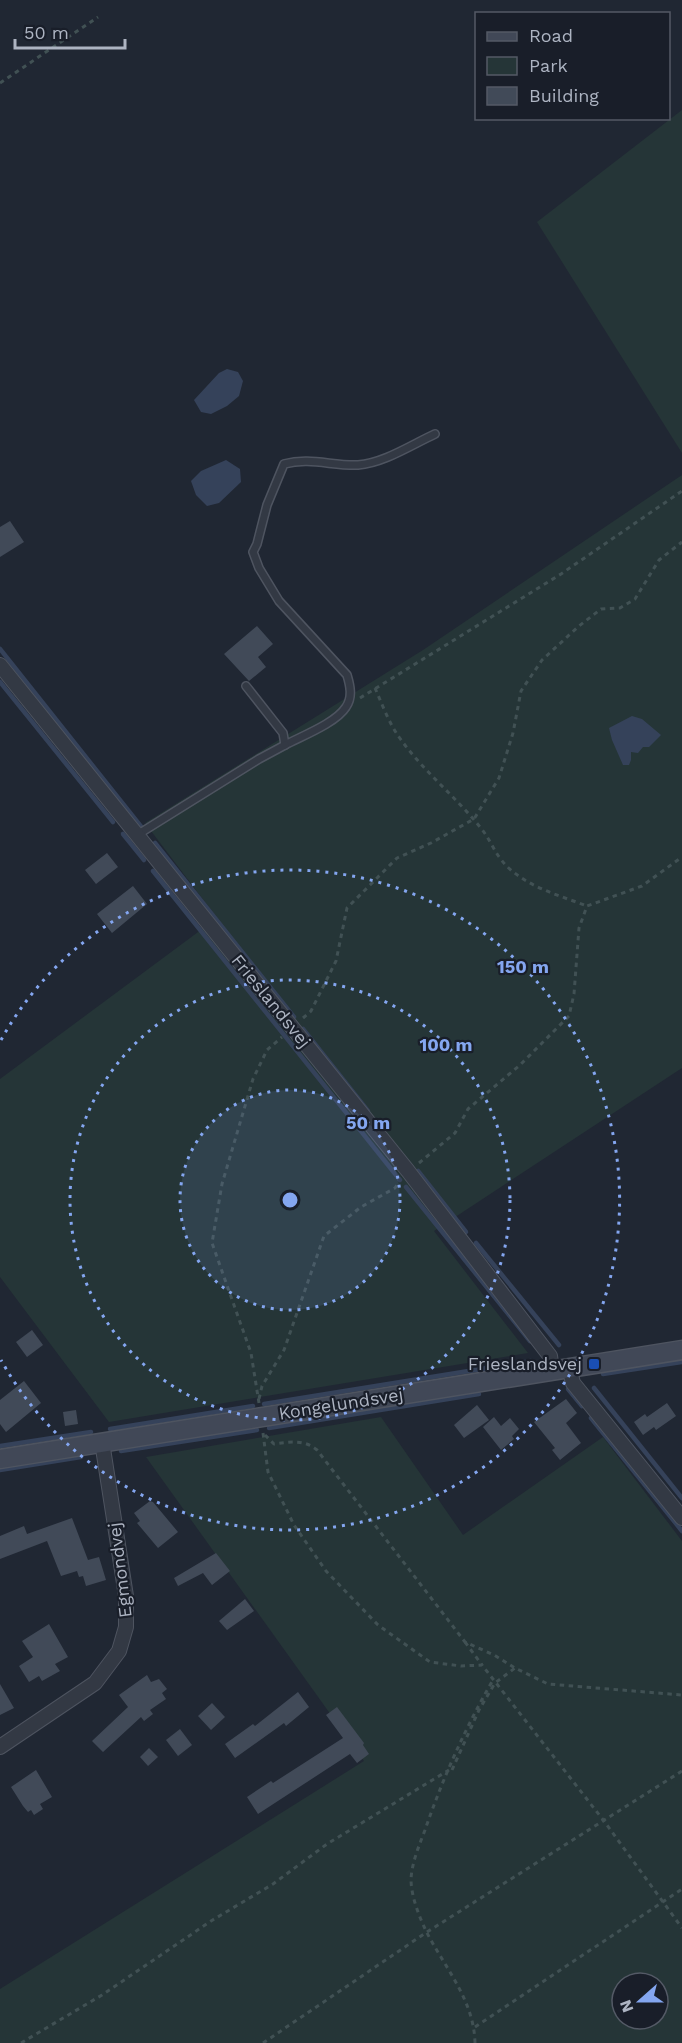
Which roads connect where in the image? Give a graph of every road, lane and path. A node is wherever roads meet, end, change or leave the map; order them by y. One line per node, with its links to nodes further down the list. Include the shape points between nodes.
1 (98, 17): 2 (path)
2 (0, 83)
3 (435, 434): 9 (lane, via 377,461 357,465 315,460 284,464 267,505 253,552 259,568 279,601 347,675 351,689)
4 (682, 491): 8 (path, via 561,574)
5 (682, 542): 11 (path, via 659,560 635,599 620,608 601,609 542,660 521,691 499,778)
6 (0, 665): 12 (street, Frieslandsvej)
7 (246, 686): 10 (lane, via 282,733)
8 (375, 688): 9 (path); 11 (path, via 398,736)
9 (347, 707): 10 (lane, via 336,718)
10 (285, 745): 12 (lane)
11 (474, 819): 14 (path, via 511,870 533,886); 15 (path, via 397,858 347,908 336,961 311,1011)
12 (137, 835): 15 (street, Frieslandsvej)
13 (682, 857): 14 (path, via 642,886)
14 (587, 906): 17 (path, via 579,928 569,1016 468,1109 455,1133)
15 (292, 1028): 17 (street, Frieslandsvej)
16 (280, 1039): 20 (path, via 267,1050 247,1097 222,1184 212,1244 251,1353)
17 (408, 1171): 19 (street, Frieslandsvej); 20 (path, via 395,1188 361,1207 324,1236 284,1350 262,1386)
18 (682, 1350): 19 (street, Kongelundsvej)
19 (561, 1369): 20 (street, Kongelundsvej); 23 (street, Frieslandsvej)
20 (261, 1416): 21 (street, Kongelundsvej); 24 (path, via 264,1434 274,1444 300,1442 317,1450); 25 (path, via 268,1472 294,1525 326,1571 378,1625 430,1662)
21 (102, 1442): 22 (street, Kongelundsvej); 29 (street, Egmondvej, via 126,1596 126,1627 119,1651 95,1683)
22 (0, 1459)
23 (682, 1518)
24 (465, 1642): 25 (path); 26 (path)
25 (482, 1665): 27 (path)
26 (515, 1668): 27 (path); 28 (path, via 548,1684)
27 (494, 1681): 30 (path, via 470,1719); 32 (path)
28 (682, 1695)
29 (0, 1747)
30 (450, 1770): 36 (path, via 414,1860 411,1880); 38 (path, via 327,1844 273,1884)
31 (682, 1771): 32 (path)
32 (604, 1821): 34 (path); 36 (path)
33 (682, 1889): 34 (path)
34 (664, 1902): 35 (path); 37 (path)
35 (682, 1928)
36 (427, 1932): 37 (path, via 464,1996); 39 (path)
37 (474, 2027): 40 (path)
38 (21, 2043)
39 (263, 2043)
40 (475, 2043)

